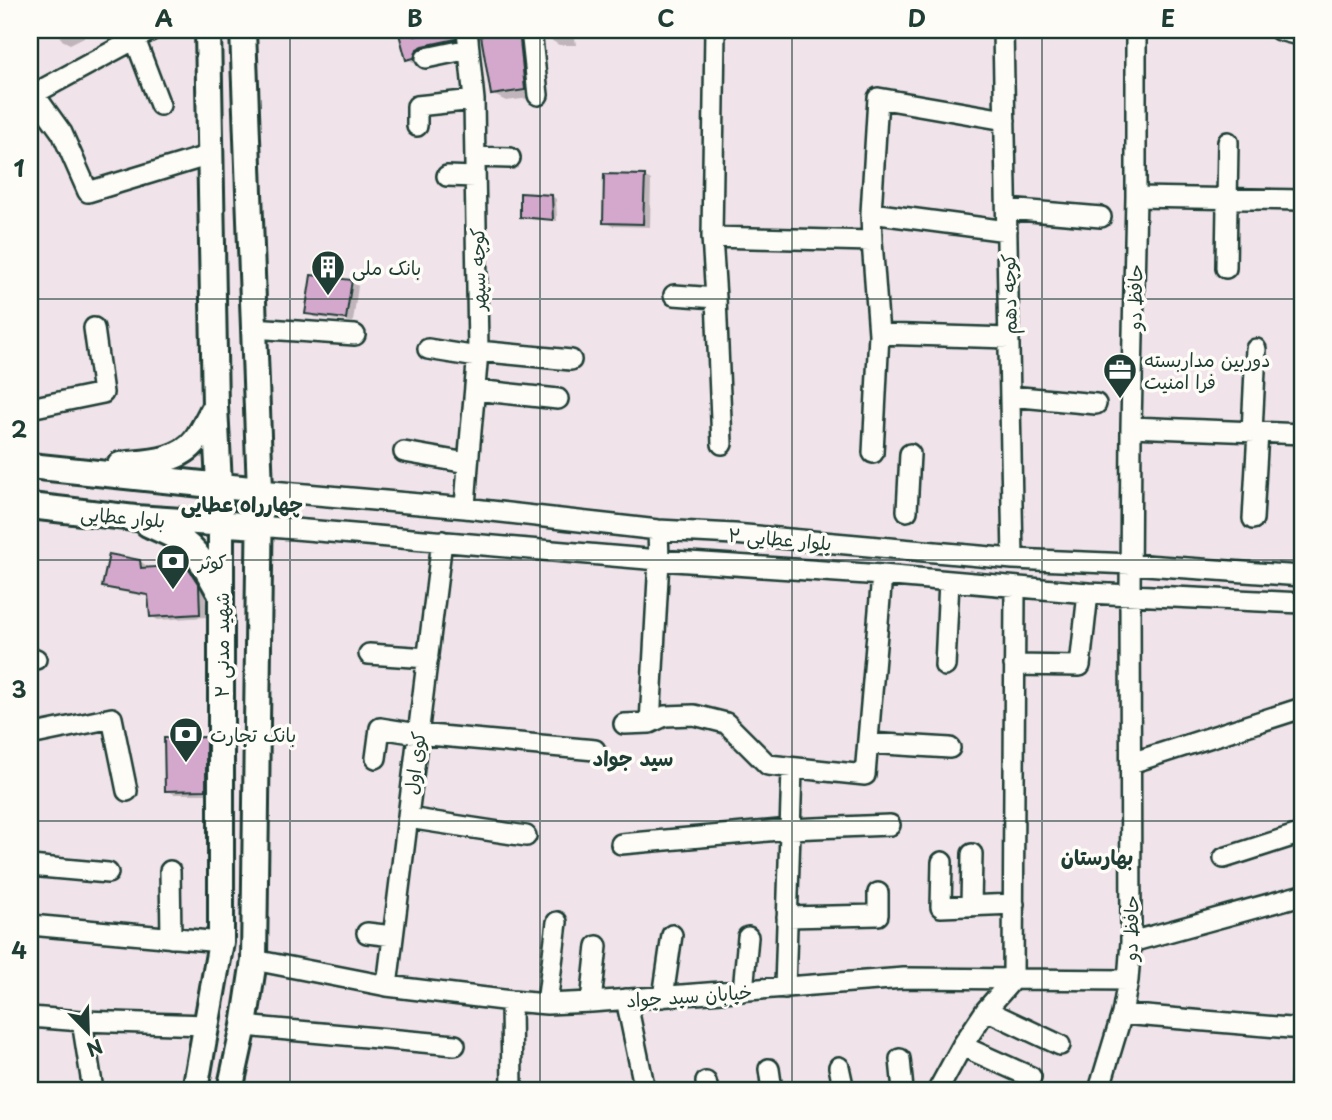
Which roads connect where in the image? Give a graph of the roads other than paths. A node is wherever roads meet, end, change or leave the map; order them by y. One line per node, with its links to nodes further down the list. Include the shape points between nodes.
1 (208, 30): 19 (main road, شهید مدنی ۲)
2 (243, 30): 37 (main road, شهید مدنی ۲)
3 (531, 30): 13 (street)
4 (715, 30): 31 (street)
5 (1003, 30): 16 (street, کوچه دهم)
6 (1136, 30): 24 (street, حافظ دو)
7 (1279, 30): 9 (street)
8 (144, 34): 12 (street); 15 (street)
9 (1302, 36)
10 (468, 40): 11 (street); 14 (street, کوچه سپهر)
11 (426, 58)
12 (32, 95): 19 (street, via 62,133 88,192)
13 (538, 95)
14 (474, 100): 17 (street, via 417,106); 20 (street, کوچه سپهر)
15 (160, 106)
16 (1005, 120): 27 (street, کوچه دهم); 28 (street, via 878,98)
17 (417, 127)
18 (1228, 142): 25 (street)
19 (210, 155): 49 (main road, شهید مدنی ۲)
20 (475, 157): 21 (street); 23 (street, کوچه سپهر)
21 (510, 158)
22 (447, 176): 23 (street)
23 (475, 177): 43 (street, کوچه سپهر)
24 (1136, 197): 25 (street); 51 (street, حافظ دو)
25 (1227, 199): 26 (street); 33 (street)
26 (1302, 200)
27 (1007, 209): 29 (street); 30 (street, کوچه دهم)
28 (871, 214): 30 (street); 32 (street)
29 (1101, 217)
30 (1007, 231): 40 (street, کوچه دهم)
31 (712, 237): 32 (street); 35 (street)
32 (872, 242): 38 (street)
33 (1226, 268)
34 (674, 295): 35 (street)
35 (716, 299): 54 (street)
36 (94, 328): 50 (street, via 103,393)
37 (253, 328): 39 (street); 62 (main road, شهید مدنی ۲)
38 (878, 334): 40 (street); 56 (street)
39 (355, 335)
40 (1009, 338): 46 (street, کوچه دهم)
41 (428, 349): 43 (street)
42 (1256, 349): 52 (street)
43 (477, 354): 44 (street); 45 (street, کوچه سپهر)
44 (571, 360)
45 (475, 390): 47 (street); 58 (street, کوچه سپهر)
46 (1010, 396): 48 (street); 73 (street, کوچه دهم)
47 (558, 399)
48 (1096, 404)
49 (215, 406): 60 (main road, via 196,440 171,457); 61 (main road, شهید مدنی ۲)
50 (30, 408)
51 (1131, 427): 52 (street); 70 (street, حافظ دو)
52 (1255, 432): 53 (street); 67 (street)
53 (1302, 434)
54 (722, 444)
55 (404, 452): 58 (street)
56 (873, 453)
57 (910, 454): 65 (street)
58 (467, 463): 64 (street, کوچه سپهر)
59 (30, 466): 60 (main road, بلوار عطایی)
60 (76, 470): 61 (main road, بلوار عطایی)
61 (220, 486): 62 (main road, بلوار عطایی); 68 (main road, شهید مدنی ۲)
62 (260, 491): 64 (street, بلوار عطایی ۲); 69 (main road, شهید مدنی ۲)
63 (30, 506): 66 (main road, بلوار عطایی)
64 (465, 508): 71 (street, بلوار عطایی ۲)
65 (907, 511)
66 (135, 518): 68 (main road, بلوار عطایی); 82 (main road, via 192,550)
67 (1253, 519)
68 (221, 523): 69 (main road, بلوار عطایی); 82 (main road, شهید مدنی ۲)
69 (259, 526): 72 (street, بلوار عطایی ۲); 128 (main road, شهید مدنی ۲)
70 (1131, 527): 75 (street, via 1119,551); 76 (street, حافظ دو)
71 (658, 530): 73 (street, بلوار عطایی ۲); 74 (street)
72 (442, 541): 74 (street, بلوار عطایی ۲); 86 (street, کوی اول)
73 (1013, 559): 75 (street, بلوار عطایی ۲)
74 (659, 560): 77 (street, بلوار عطایی ۲); 91 (street)
75 (1083, 563): 76 (street, بلوار عطایی ۲); 81 (street, via 1088,578)
76 (1130, 564): 78 (street, بلوار عطایی ۲); 83 (street, حافظ دو)
77 (882, 575): 79 (street, بلوار عطایی ۲); 94 (street)
78 (1302, 576)
79 (949, 581): 80 (street, بلوار عطایی ۲); 88 (street)
80 (1015, 587): 81 (street, بلوار عطایی ۲); 87 (street)
81 (1079, 592): 83 (street, بلوار عطایی ۲); 87 (street, via 1080,666)
82 (220, 594): 125 (main road, شهید مدنی ۲)
83 (1130, 595): 84 (street, بلوار عطایی ۲); 98 (street, حافظ دو)
84 (1302, 604)
85 (369, 654): 86 (street)
86 (428, 657): 93 (street, کوی اول)
87 (1014, 665): 115 (street)
88 (945, 666)
89 (1302, 708): 98 (street)
90 (624, 723): 91 (street)
91 (650, 723): 99 (street, via 665,716 694,715 726,723 768,765)
92 (30, 734): 100 (street, via 112,718)
93 (418, 734): 96 (street); 97 (street, via 380,728); 101 (street, کوی اول)
94 (868, 743): 95 (street); 99 (street, via 865,775)
95 (950, 748)
96 (595, 750)
97 (376, 758)
98 (1131, 763): 126 (street, حافظ دو)
99 (792, 769): 103 (street)
100 (127, 791)
101 (408, 818): 105 (street); 122 (street, کوی اول)
102 (890, 825): 103 (street)
103 (790, 829): 106 (street); 117 (street)
104 (1302, 833): 108 (street)
105 (526, 836)
106 (621, 844)
107 (972, 854): 116 (street)
108 (1224, 858)
109 (942, 862): 116 (street, via 941,907)
110 (30, 866): 112 (street)
111 (170, 871): 124 (street)
112 (108, 873)
113 (878, 892): 117 (street, via 878,915)
114 (1302, 895): 126 (street)
115 (1014, 904): 116 (street); 129 (street)
116 (971, 906)
117 (787, 917): 132 (street)
118 (557, 922): 138 (street)
119 (30, 925): 124 (street)
120 (367, 933): 122 (street)
121 (672, 935): 134 (street)
122 (393, 936): 131 (street, کوی اول)
123 (748, 937): 133 (street)
124 (172, 938): 125 (street)
125 (221, 942): 143 (main road, شهید مدنی ۲)
126 (1131, 943): 130 (street, حافظ دو)
127 (597, 946): 137 (street)
128 (254, 960): 131 (street, خیابان سید جواد); 144 (main road, شهید مدنی ۲)
129 (1013, 979): 130 (street, خیابان سید جواد); 132 (street, خیابان سید جواد, via 904,978); 139 (street)
130 (1128, 980): 140 (street, حافظ دو)
131 (387, 986): 136 (street, خیابان سید جواد)
132 (785, 988): 133 (street, خیابان سید جواد)
133 (743, 991): 134 (street, خیابان سید جواد)
134 (663, 997): 135 (street, خیابان سید جواد)
135 (626, 999): 137 (street, خیابان سید جواد); 158 (street)
136 (511, 1001): 138 (street, خیابان سید جواد); 157 (street)
137 (591, 1002): 138 (street, خیابان سید جواد)
138 (547, 1004)
139 (986, 1010): 147 (street); 148 (street)
140 (1122, 1014): 145 (street); 163 (street, حافظ دو)
141 (30, 1017): 142 (street)
142 (82, 1021): 143 (street); 154 (street)
143 (206, 1025): 155 (main road, شهید مدنی ۲)
144 (244, 1026): 146 (street); 156 (main road, شهید مدنی ۲)
145 (1302, 1029)
146 (455, 1045)
147 (1060, 1045)
148 (962, 1046): 153 (street); 162 (street)
149 (900, 1059): 161 (street)
150 (839, 1067): 160 (street)
151 (769, 1069): 159 (street)
152 (1302, 1070): 164 (street)
153 (1031, 1077)
154 (93, 1090)
155 (195, 1090)
156 (230, 1090)
157 (512, 1090)
158 (645, 1090)
159 (772, 1090)
160 (844, 1090)
161 (904, 1090)
162 (938, 1090)
163 (1099, 1090)
164 (1301, 1090)

